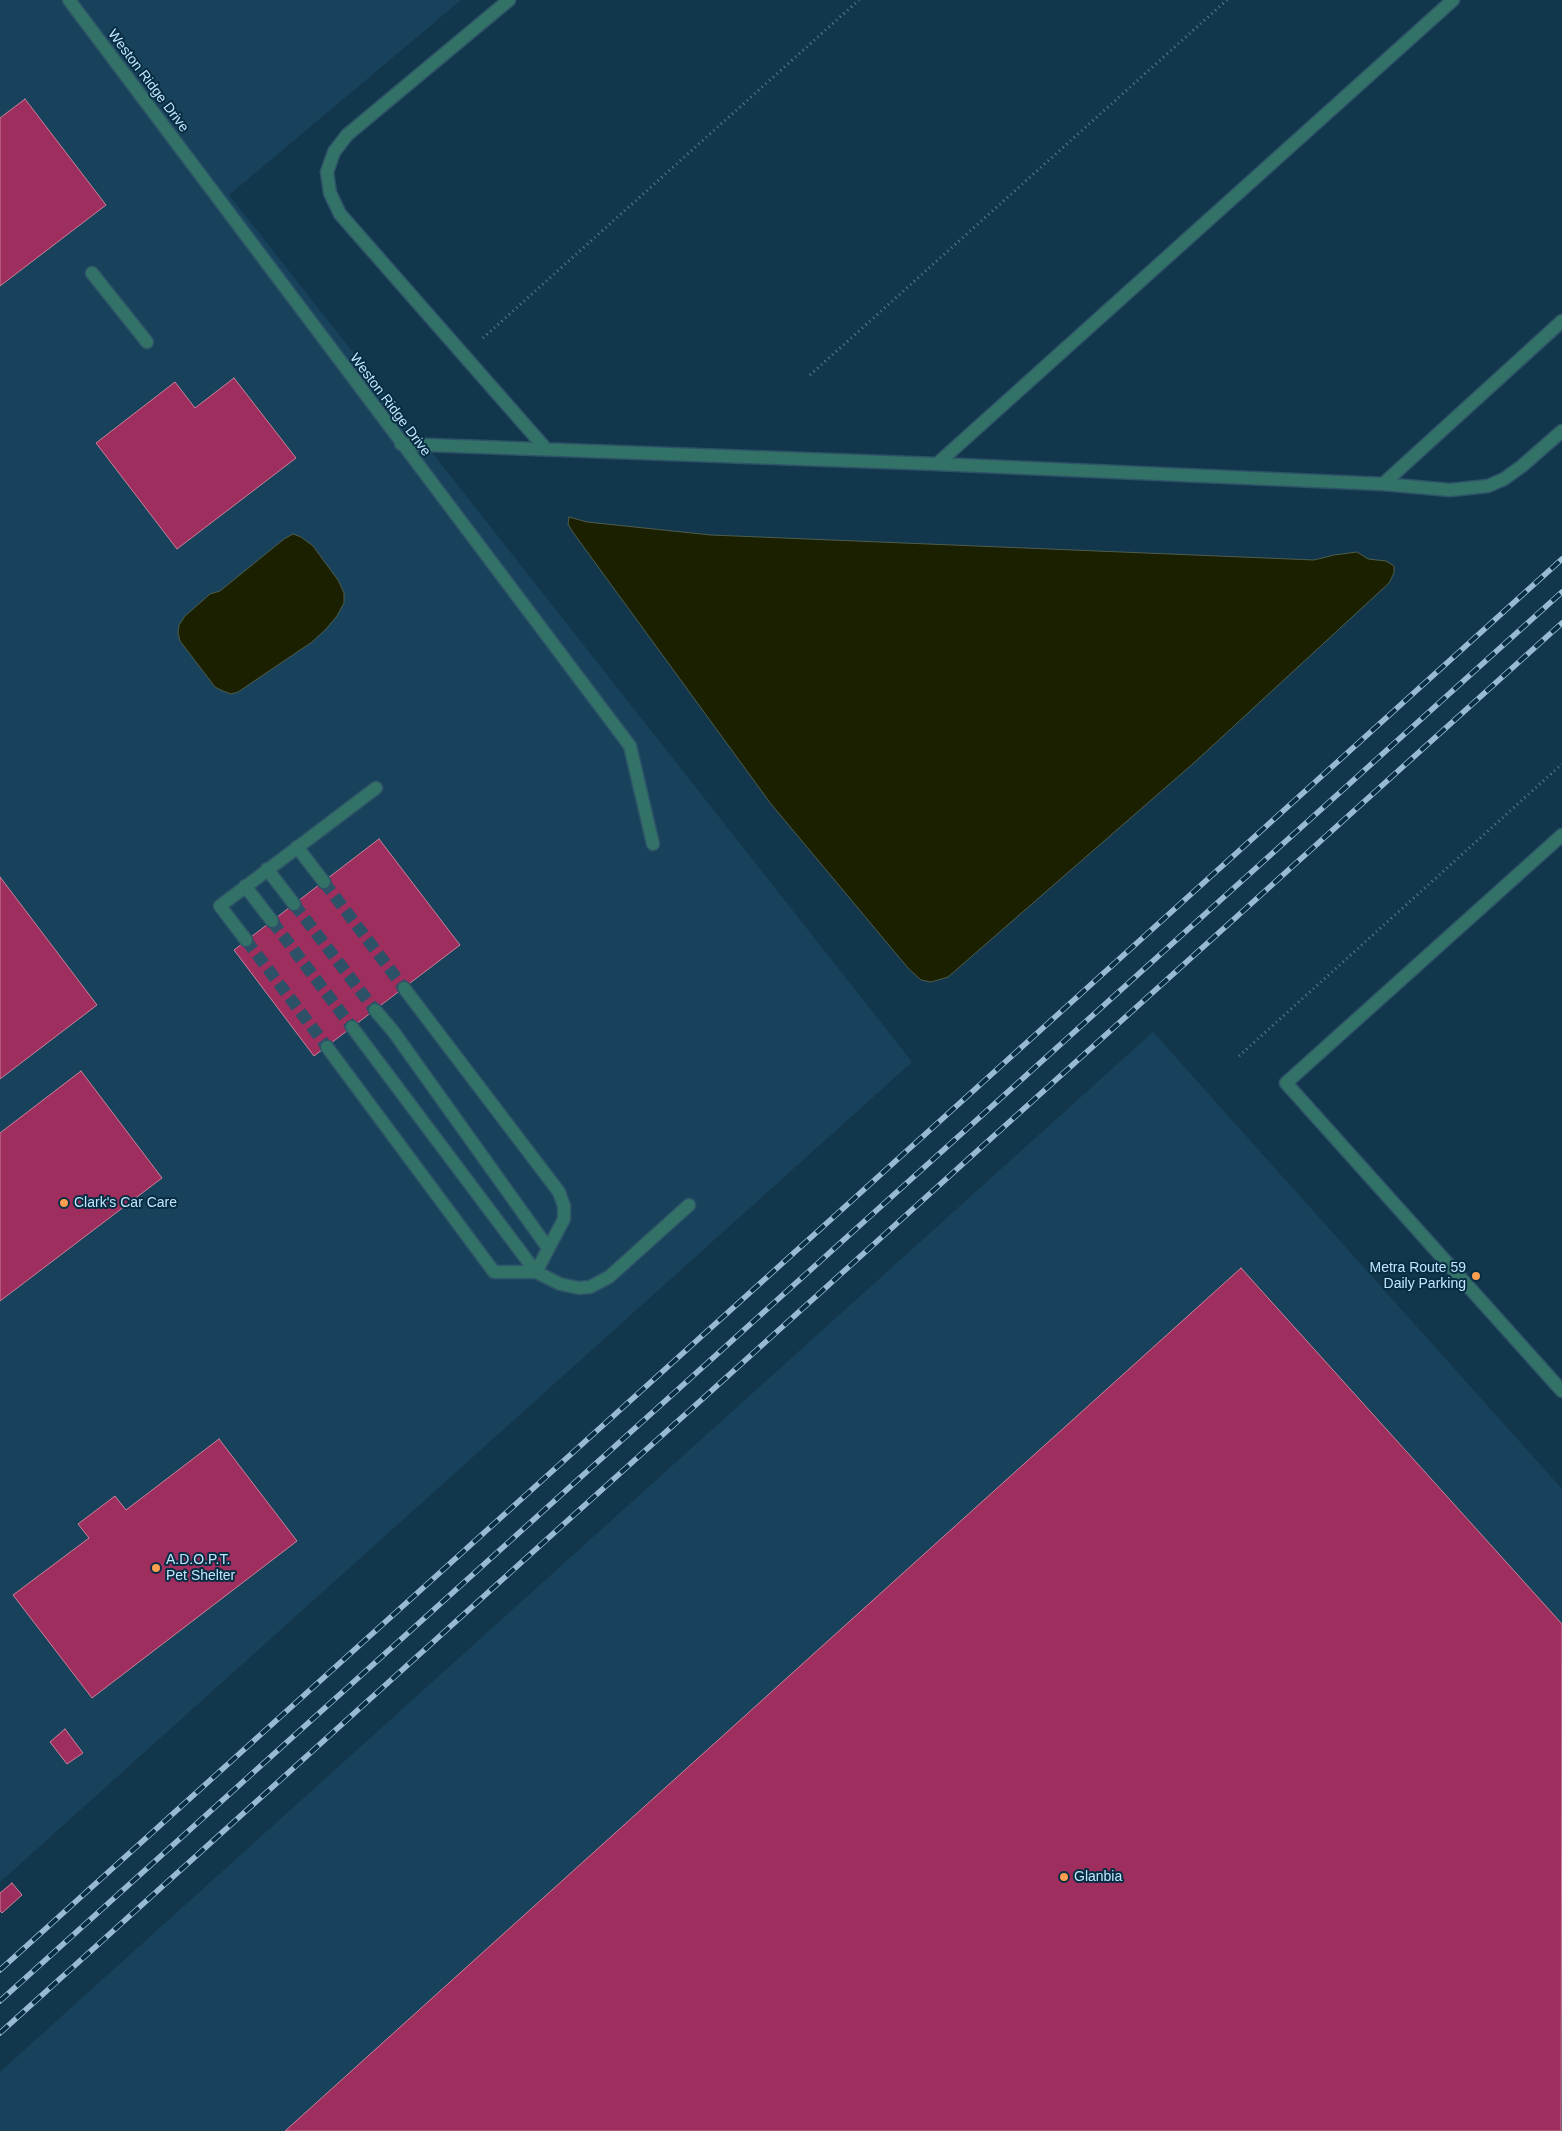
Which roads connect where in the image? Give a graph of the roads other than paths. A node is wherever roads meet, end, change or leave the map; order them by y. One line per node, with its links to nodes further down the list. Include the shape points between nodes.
1 (69, 0): 8 (street, Weston Ridge Drive)
2 (509, 0): 9 (street, via 347,135 334,152 327,172 330,193 340,214)
3 (1453, 0): 10 (street)
4 (92, 273): 6 (street)
5 (1562, 321): 11 (street)
6 (147, 342)
7 (1562, 431): 11 (street, via 1522,466 1488,486 1450,490)
8 (401, 444): 9 (street); 14 (street, Weston Ridge Drive, via 630,746)
9 (546, 449): 10 (street)
10 (937, 464): 11 (street)
11 (1383, 484)
12 (376, 788): 15 (street)
13 (1562, 835): 29 (street, via 1286,1083)
14 (653, 844)
15 (297, 847): 16 (street); 17 (street)
16 (268, 869): 18 (street); 19 (street)
17 (324, 882)
18 (245, 886): 20 (street); 21 (street, via 220,906)
19 (294, 904)
20 (272, 921)
21 (246, 940)
22 (404, 988): 27 (street, via 559,1192 564,1219)
23 (375, 1010): 27 (street)
24 (352, 1027): 28 (street)
25 (327, 1047): 28 (street, via 494,1272)
26 (689, 1205): 28 (street, via 609,1277 590,1287 560,1284)
27 (548, 1248): 28 (street)
28 (536, 1272)
29 (1562, 1391)

